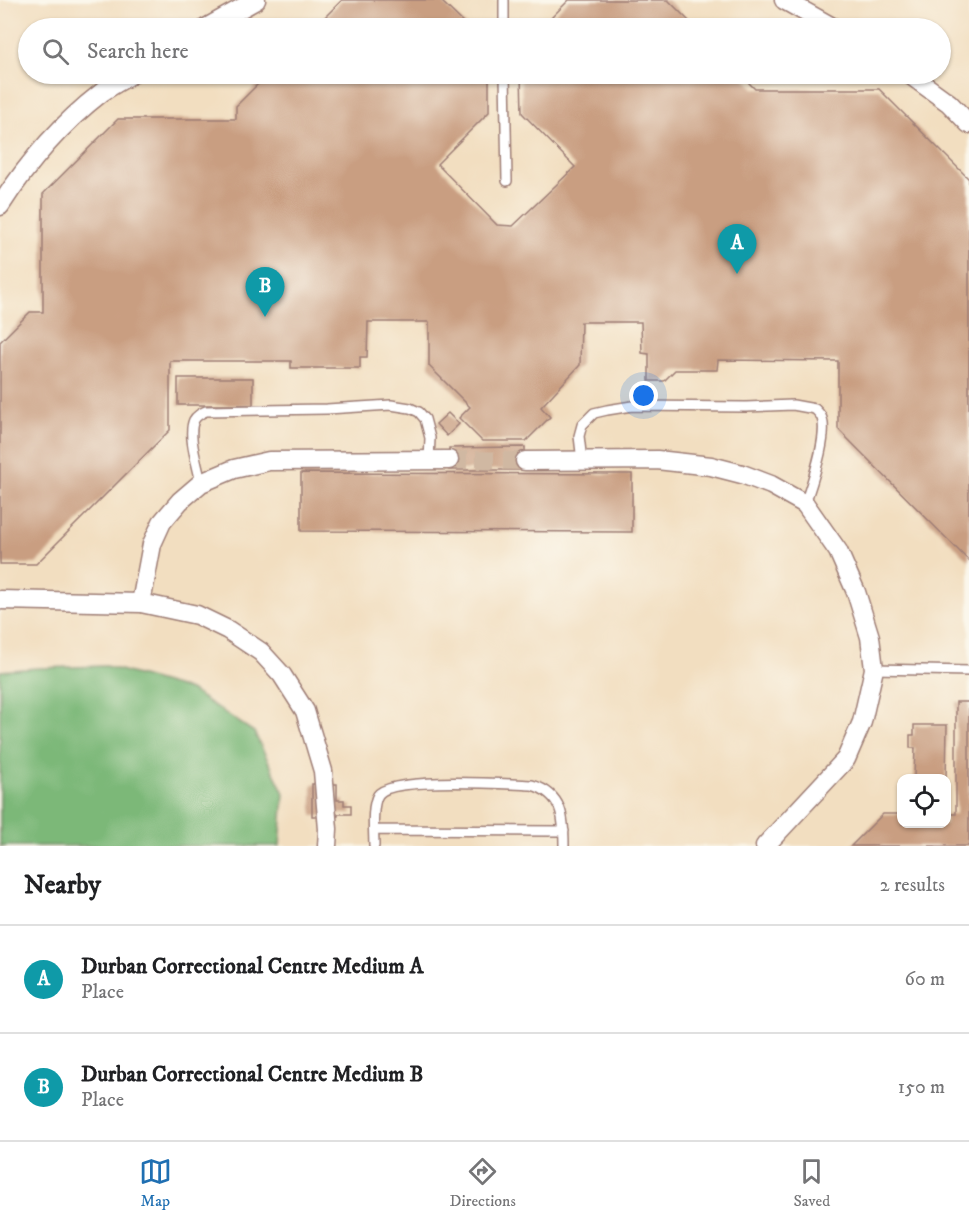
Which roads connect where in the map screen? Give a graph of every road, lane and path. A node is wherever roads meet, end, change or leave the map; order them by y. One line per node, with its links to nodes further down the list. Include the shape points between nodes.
1 (256, 0): 4 (street)
2 (504, 0): 5 (lane)
3 (784, 0): 6 (street)
4 (224, 18)
5 (504, 18)
6 (816, 18)
7 (115, 84): 12 (street, via 57,131)
8 (506, 84): 11 (lane)
9 (923, 84): 10 (street)
10 (969, 124)
11 (507, 181)
12 (0, 206)
13 (449, 460): 14 (street)
14 (429, 461): 17 (street, via 269,461 234,469); 17 (lane, via 430,438 425,419 410,408 391,405 206,411 193,421 191,436)
15 (525, 461): 16 (street)
16 (582, 461): 18 (street, via 657,460 711,466 771,485); 18 (lane, via 582,425 594,413 607,410 632,406 793,405 815,409 822,417 823,430)
17 (201, 483): 20 (street, via 162,522 152,544)
18 (805, 504): 21 (street, via 838,551 856,592 870,637)
19 (0, 600): 20 (street)
20 (141, 603): 25 (street, via 197,615 228,630 261,652 282,675 305,711 324,771)
21 (874, 669): 22 (lane); 28 (street, via 862,722 846,759)
22 (969, 671)
23 (374, 830): 24 (lane); 24 (lane, via 375,804 383,790 459,782 543,788 557,802); 26 (lane)
24 (564, 831): 27 (lane)
25 (327, 846)
26 (374, 846)
27 (564, 846)
28 (765, 846)

